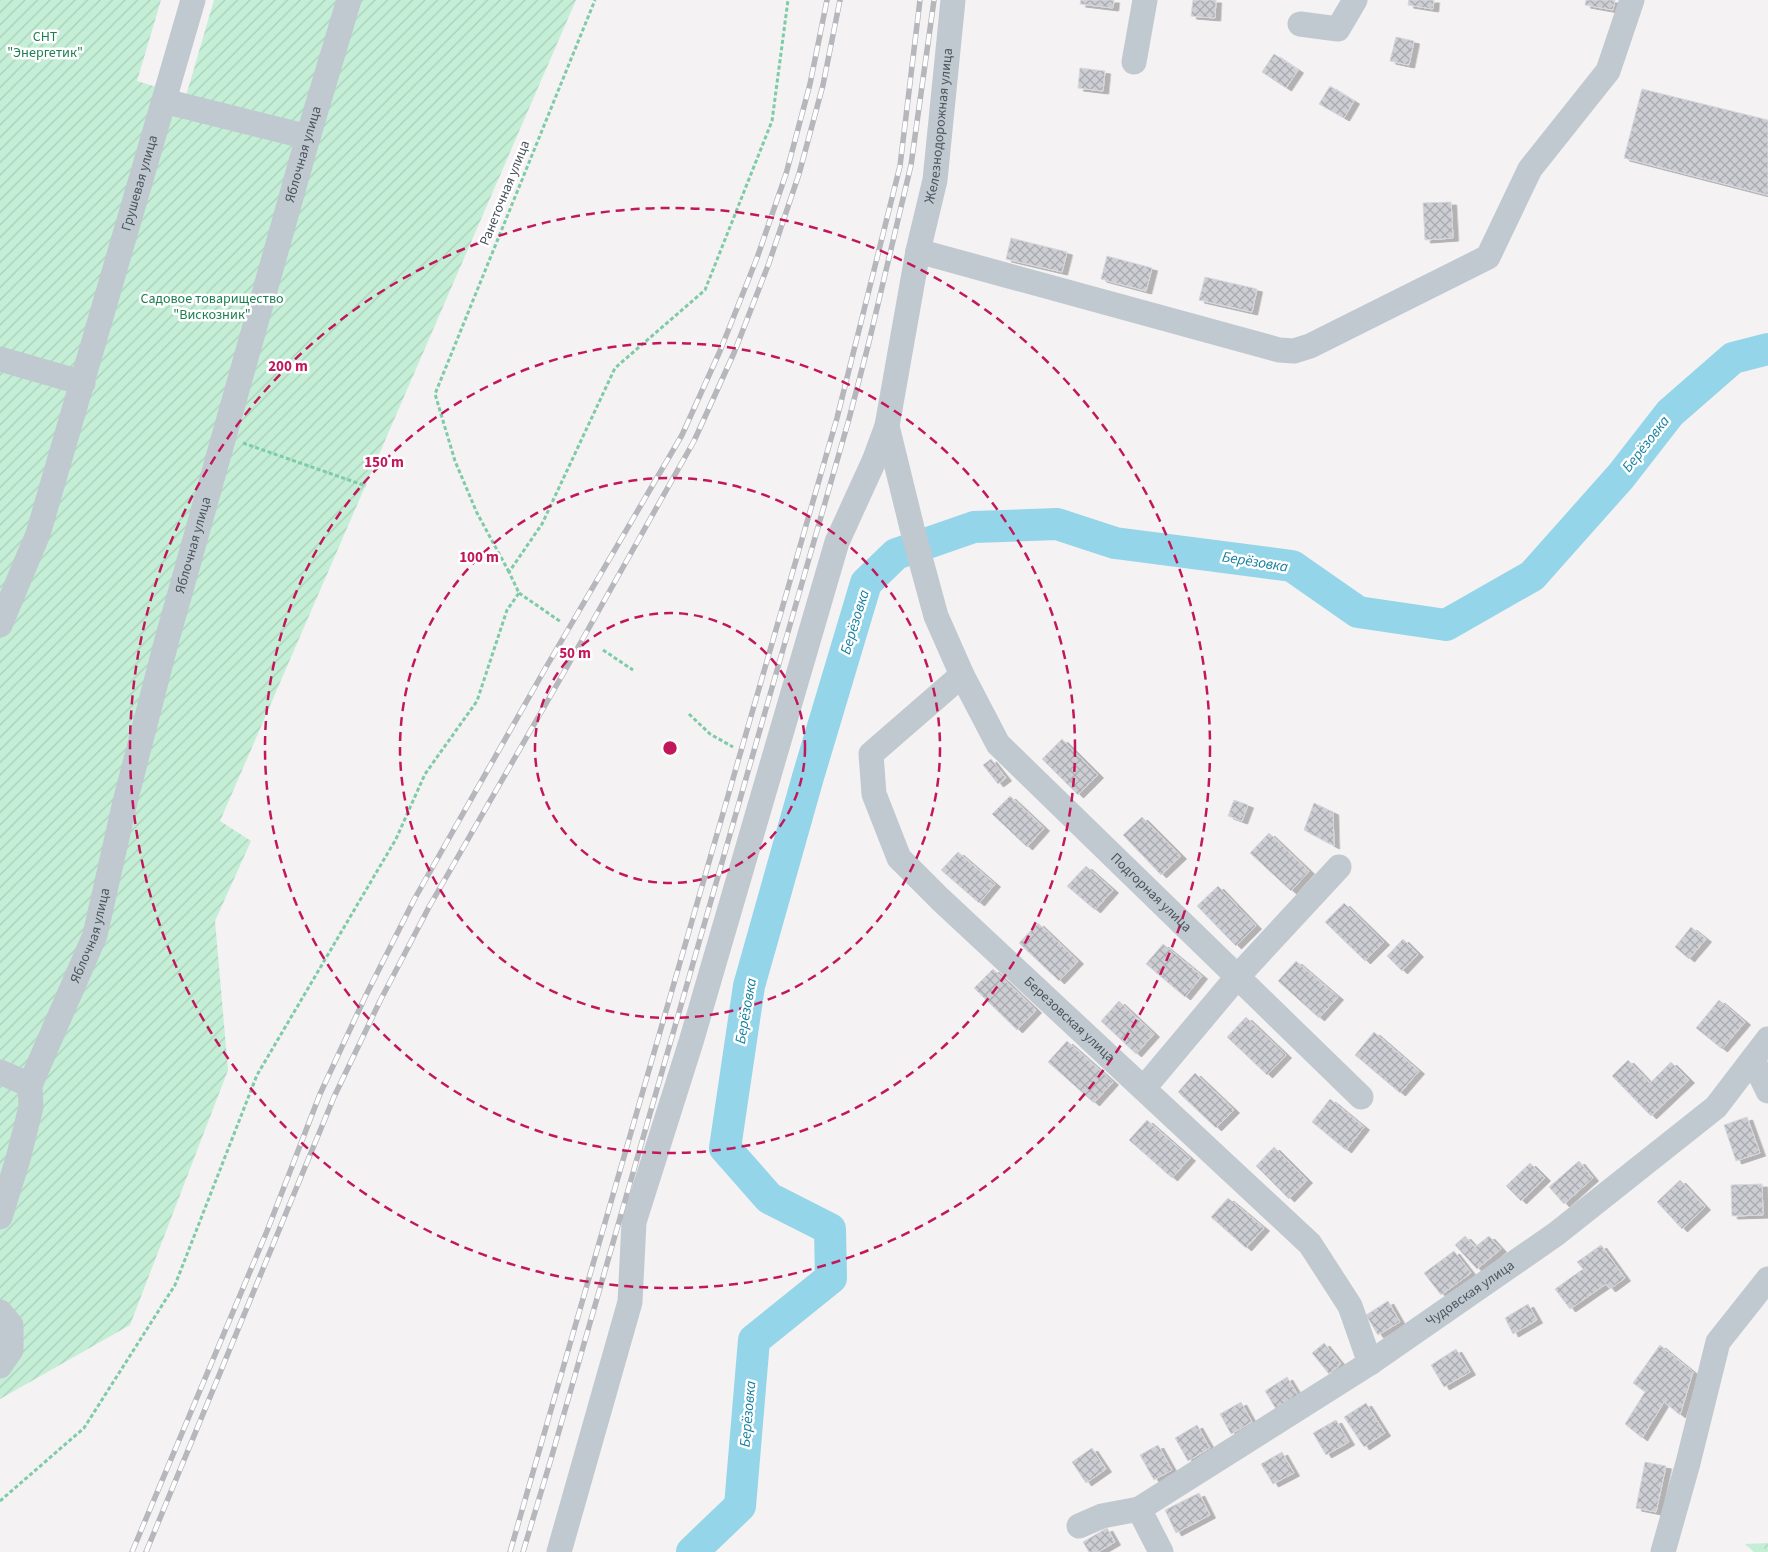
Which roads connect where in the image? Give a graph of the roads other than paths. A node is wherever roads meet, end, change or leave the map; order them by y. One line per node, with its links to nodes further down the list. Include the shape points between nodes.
1 (193, 0): 9 (street, Грушевая улица)
2 (349, 0): 10 (street, Яблочная улица)
3 (953, 0): 11 (street, Железнодорожная улица, via 935,180)
4 (1145, 0): 8 (street)
5 (1355, 0): 7 (street, via 1338,29)
6 (1632, 0): 11 (street, via 1608,71 1530,169 1488,256 1310,346 1294,351 1279,350)
7 (1300, 24)
8 (1134, 62)
9 (164, 101): 10 (street); 13 (street, Грушевая улица)
10 (308, 138): 22 (street, Яблочная улица, via 166,643 94,936)
11 (918, 251): 14 (street, Железнодорожная улица)
12 (0, 359): 13 (street)
13 (83, 383): 15 (street, Грушевая улица, via 38,534)
14 (887, 426): 16 (street, Подгорная улица, via 936,616); 33 (street, via 837,542 691,1042 634,1222 630,1302)
15 (2, 616)
16 (962, 675): 18 (street, Подгорная улица, via 998,744); 23 (street, Березовская улица, via 871,754 874,794 899,858)
17 (1339, 867): 18 (street)
18 (1238, 976): 23 (street); 25 (street, Подгорная улица)
19 (1768, 1039): 20 (street, Чудовская улица)
20 (1753, 1060): 24 (street); 29 (street, Чудовская улица, via 1709,1114 1556,1234)
21 (0, 1072): 22 (street)
22 (30, 1085): 26 (street, Яблочная улица, via 31,1107)
23 (1144, 1088): 29 (street, Березовская улица, via 1310,1244 1350,1306)
24 (1768, 1091)
25 (1361, 1097)
26 (0, 1217)
27 (1768, 1279): 35 (street, via 1718,1342)
28 (0, 1312): 30 (street, via 11,1325 11,1350)
29 (1370, 1363): 31 (street, Чудовская улица)
30 (0, 1366)
31 (1139, 1509): 32 (street, Чудовская улица, via 1102,1516); 34 (street)
32 (1079, 1526)
33 (559, 1552)
34 (1161, 1552)
35 (1663, 1552)

